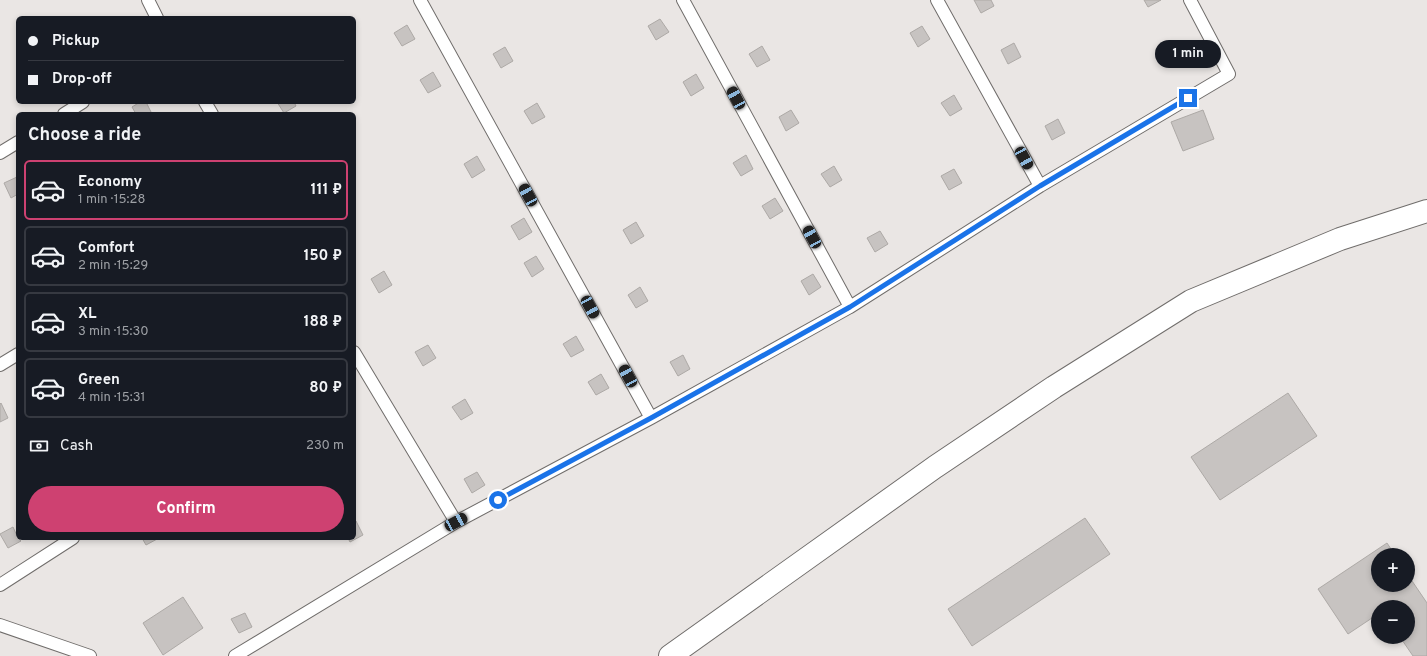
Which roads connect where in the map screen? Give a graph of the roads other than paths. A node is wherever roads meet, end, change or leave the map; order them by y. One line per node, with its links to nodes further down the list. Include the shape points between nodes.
1 (148, 0): 6 (lane)
2 (420, 0): 17 (lane)
3 (683, 0): 13 (lane)
4 (937, 0): 11 (lane)
5 (1190, 0): 11 (lane, via 1229,74)
6 (156, 16)
7 (80, 104): 8 (lane)
8 (67, 112)
9 (16, 143): 10 (lane)
10 (0, 153)
11 (1040, 186): 13 (lane)
12 (1427, 211): 24 (street, via 1340,239 1191,301 1054,387 934,467)
13 (850, 307): 17 (lane)
14 (16, 355): 16 (lane)
15 (356, 357): 18 (lane)
16 (0, 366)
17 (651, 418): 18 (lane)
18 (456, 522): 23 (lane)
19 (70, 540): 20 (lane)
20 (0, 585)
21 (0, 625): 22 (lane)
22 (90, 656)
23 (235, 656)
24 (670, 656)

